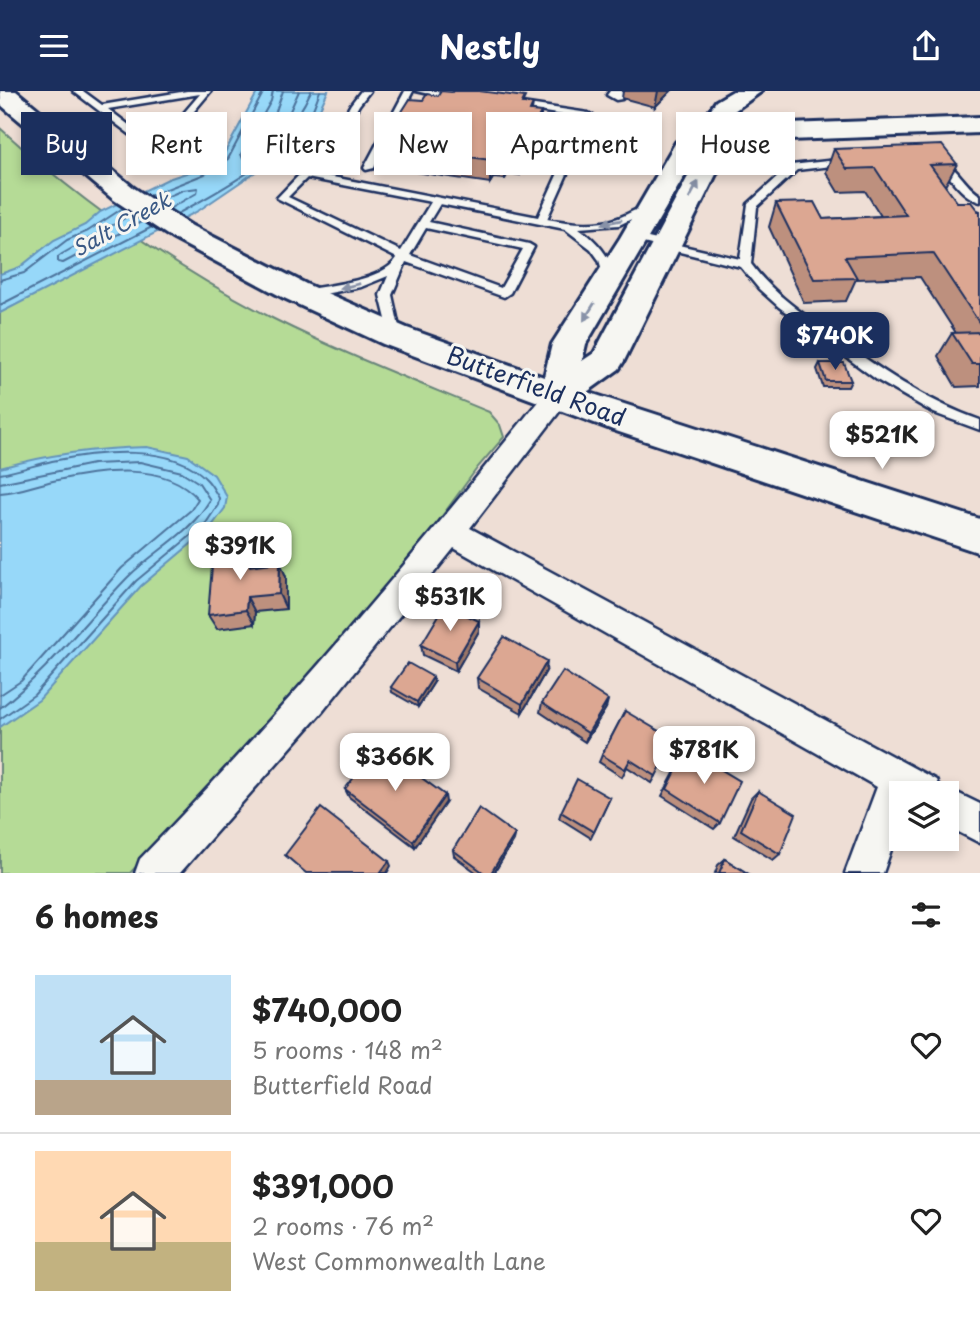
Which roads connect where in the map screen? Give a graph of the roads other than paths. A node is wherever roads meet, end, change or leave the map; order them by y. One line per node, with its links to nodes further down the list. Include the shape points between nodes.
1 (4, 91): 33 (main road, Butterfield Road, via 124,194 182,233)
2 (77, 91): 10 (lane)
3 (205, 91): 10 (lane); 10 (lane, via 161,145 147,142)
4 (366, 91): 11 (lane)
5 (409, 91): 18 (lane)
6 (420, 91): 8 (lane)
7 (750, 91): 12 (main road)
8 (471, 99)
9 (510, 105): 24 (lane, via 588,116)
10 (100, 108)
11 (351, 112)
12 (721, 112)
13 (980, 125): 14 (main road)
14 (795, 132)
15 (931, 159): 21 (lane, via 944,164 963,195)
16 (854, 161): 30 (lane, via 794,167 752,206)
17 (676, 164): 23 (main road)
18 (369, 168)
19 (307, 175): 22 (lane); 29 (lane, via 282,198)
20 (702, 175): 28 (main road, one-way to 20)
21 (980, 199)
22 (437, 200): 24 (lane); 25 (lane)
23 (653, 206): 26 (lane, one-way to 26, via 614,223); 27 (main road)
24 (541, 221): 26 (lane)
25 (423, 225): 29 (lane); 29 (lane, via 529,247 504,293)
26 (568, 226): 32 (lane, via 598,247)
27 (635, 238): 28 (lane); 32 (main road)
28 (667, 246): 30 (lane); 35 (main road, via 607,362)
29 (404, 257): 31 (lane)
30 (745, 264): 36 (lane, via 756,282 778,301 887,380 925,404)
31 (396, 269): 33 (lane, one-way to 33, via 361,283); 34 (lane, via 386,295)
32 (610, 278): 35 (main road, one-way to 35, via 569,344)
33 (302, 294): 34 (main road, Butterfield Road)
34 (395, 336): 35 (main road, Butterfield Road)
35 (557, 395): 37 (street); 38 (main road, Butterfield Road)
36 (980, 425)
37 (451, 532): 39 (street); 43 (street, via 286,729)
38 (977, 533)
39 (902, 781)
40 (959, 813): 41 (street)
41 (980, 824)
42 (889, 827): 44 (street)
43 (155, 873)
44 (864, 873)

